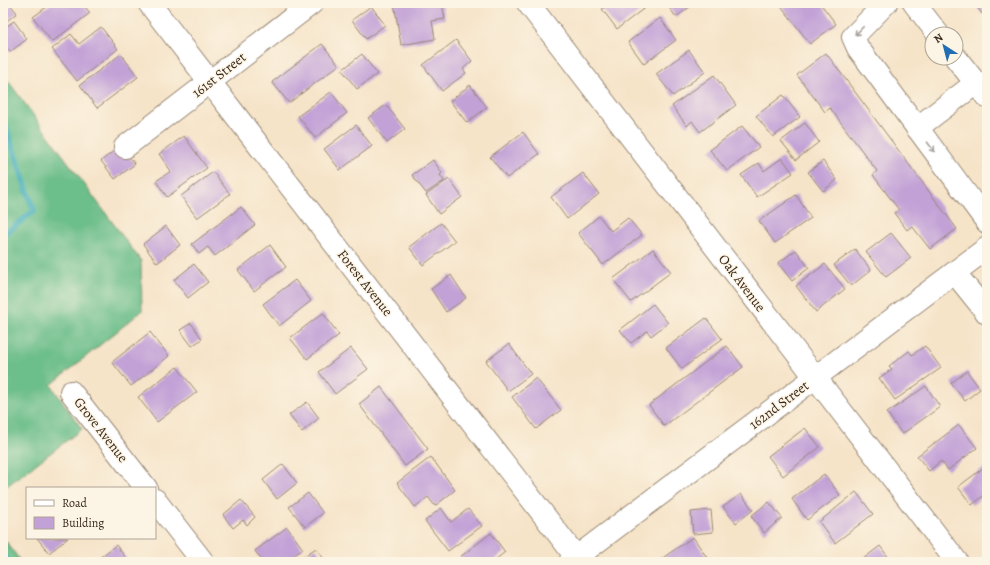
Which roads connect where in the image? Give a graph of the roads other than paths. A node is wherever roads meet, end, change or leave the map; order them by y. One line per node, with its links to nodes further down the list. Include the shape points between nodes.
1 (149, 3): 8 (street, Forest Avenue)
2 (312, 3): 8 (street, 161st Street)
3 (528, 3): 17 (street, Oak Avenue)
4 (886, 3): 10 (street, one-way to 10, via 853,37 858,48)
5 (914, 3): 6 (street)
6 (932, 26)
7 (962, 66): 9 (street)
8 (210, 82): 11 (street, 161st Street); 21 (street, Forest Avenue)
9 (981, 90): 10 (street)
10 (917, 128): 12 (street, one-way to 12)
11 (125, 147)
12 (987, 222)
13 (987, 248): 14 (street, 162nd Street)
14 (955, 273): 15 (street); 17 (street, 162nd Street)
15 (980, 297): 16 (street)
16 (987, 313)
17 (815, 378): 21 (street, 162nd Street); 23 (street, Oak Avenue)
18 (71, 392): 19 (street, Grove Avenue)
19 (145, 487)
20 (156, 501): 22 (street)
21 (576, 560)
22 (203, 562)
23 (957, 562)

